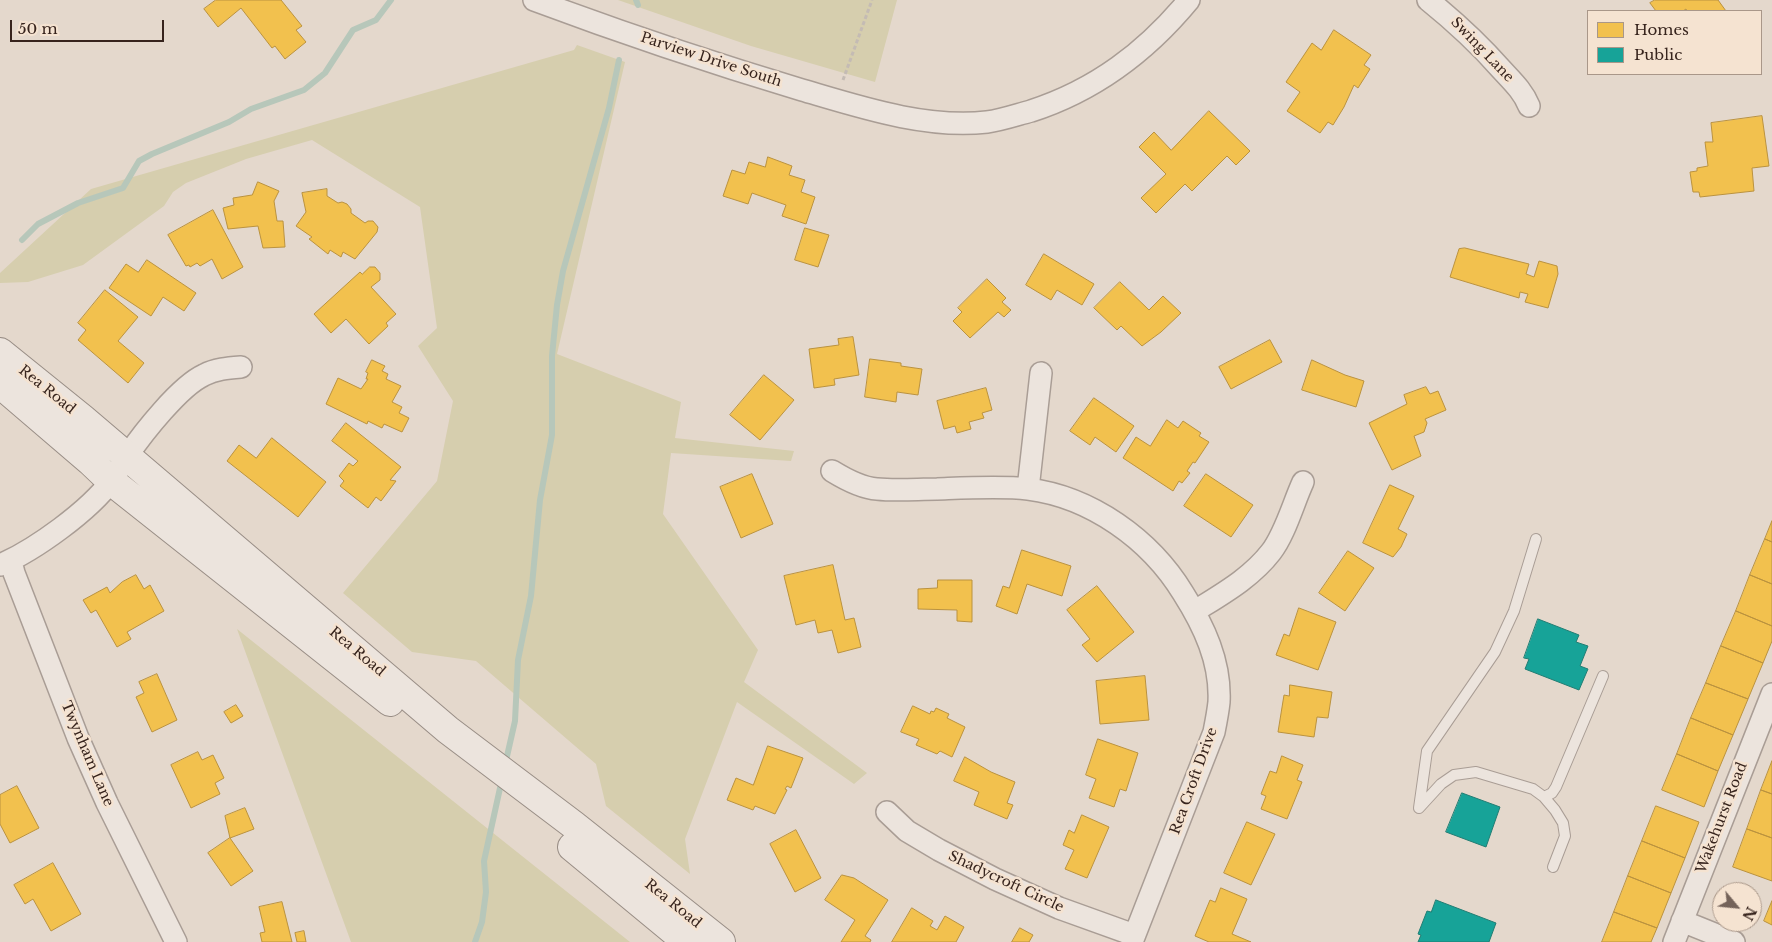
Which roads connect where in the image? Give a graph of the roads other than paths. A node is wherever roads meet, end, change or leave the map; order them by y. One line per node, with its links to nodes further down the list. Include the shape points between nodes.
1 (534, 0): 2 (street, Parview Drive South, via 744,73 836,100 932,121 968,123 1006,118 1046,106 1084,89 1138,54)
2 (1189, 0)
3 (1428, 0): 4 (street, Swing Lane, via 1494,62 1523,93)
4 (1529, 106)
5 (0, 352): 9 (main road, Rea Road)
6 (241, 367): 9 (street, via 202,375 168,405)
7 (1041, 373): 13 (street)
8 (0, 384): 11 (main road, Rea Road)
9 (126, 457): 11 (street); 19 (main road, Rea Road)
10 (832, 471): 13 (street, Rea Croft Drive, via 848,481 876,489)
11 (111, 481): 15 (street, via 58,530); 19 (main road, Rea Road)
12 (1302, 482): 16 (street, via 1271,552 1250,575)
13 (1028, 489): 16 (street, Rea Croft Drive, via 1054,494 1118,524 1154,556)
14 (1536, 539): 20 (lane, via 1514,611 1495,652 1427,751 1419,808 1454,775 1476,772 1533,789)
15 (5, 563): 26 (street, Twynham Lane, via 20,590 107,803)
16 (1195, 611): 25 (street, Rea Croft Drive, via 1215,660 1219,704 1214,732)
17 (1603, 676): 20 (lane, via 1556,787)
18 (1772, 694): 24 (street, Wakehurst Road)
19 (446, 737): 22 (main road, Rea Road)
20 (1544, 797): 23 (lane, via 1563,823 1565,836)
21 (886, 812): 25 (street, Shadycroft Circle, via 907,831 995,879)
22 (572, 835): 27 (main road, Rea Road); 28 (main road, Rea Road)
23 (1553, 867)
24 (1682, 921): 29 (street, Wakehurst Road); 30 (street)
25 (1133, 938)
26 (176, 942)
27 (687, 942)
28 (721, 942)
29 (1674, 942)
30 (1734, 942)

